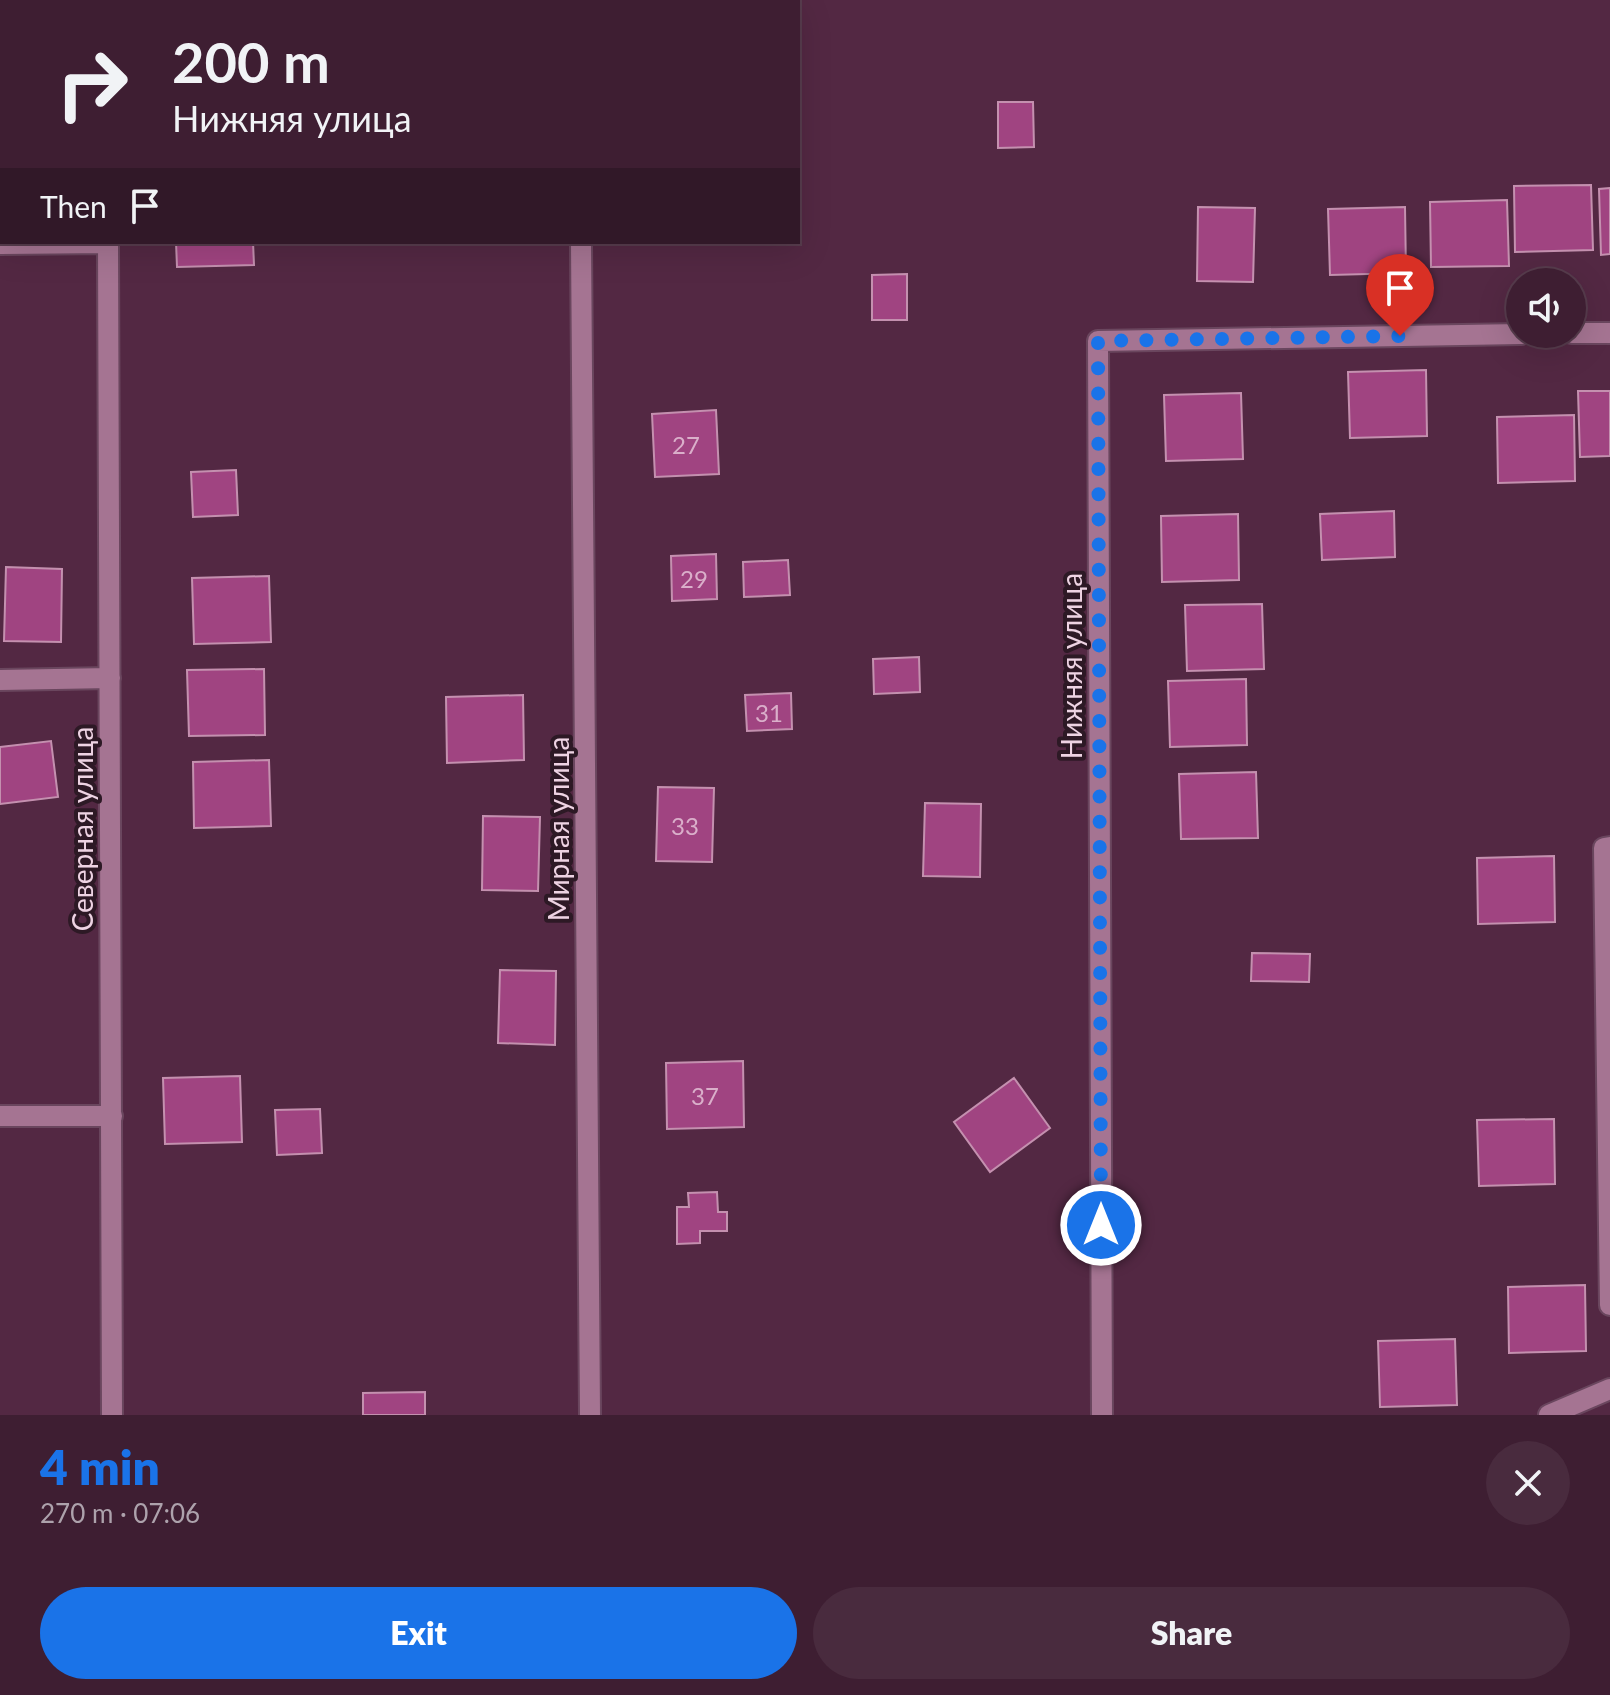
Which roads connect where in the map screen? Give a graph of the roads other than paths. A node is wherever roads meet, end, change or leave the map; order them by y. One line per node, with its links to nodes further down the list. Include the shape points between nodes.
1 (108, 244): 6 (street, Северная улица)
2 (581, 244): 14 (street, Мирная улица)
3 (1586, 333): 4 (street)
4 (1610, 333)
5 (1506, 334): 15 (street, Нижняя улица, via 1098,341)
6 (110, 678): 7 (street); 10 (street, Северная улица)
7 (0, 680)
8 (1610, 847): 11 (street, via 1604,848)
9 (0, 1116): 10 (street)
10 (112, 1116): 13 (street, Северная улица)
11 (1610, 1305)
12 (1610, 1389): 16 (street)
13 (112, 1415)
14 (590, 1415)
15 (1102, 1415)
16 (1549, 1415)

